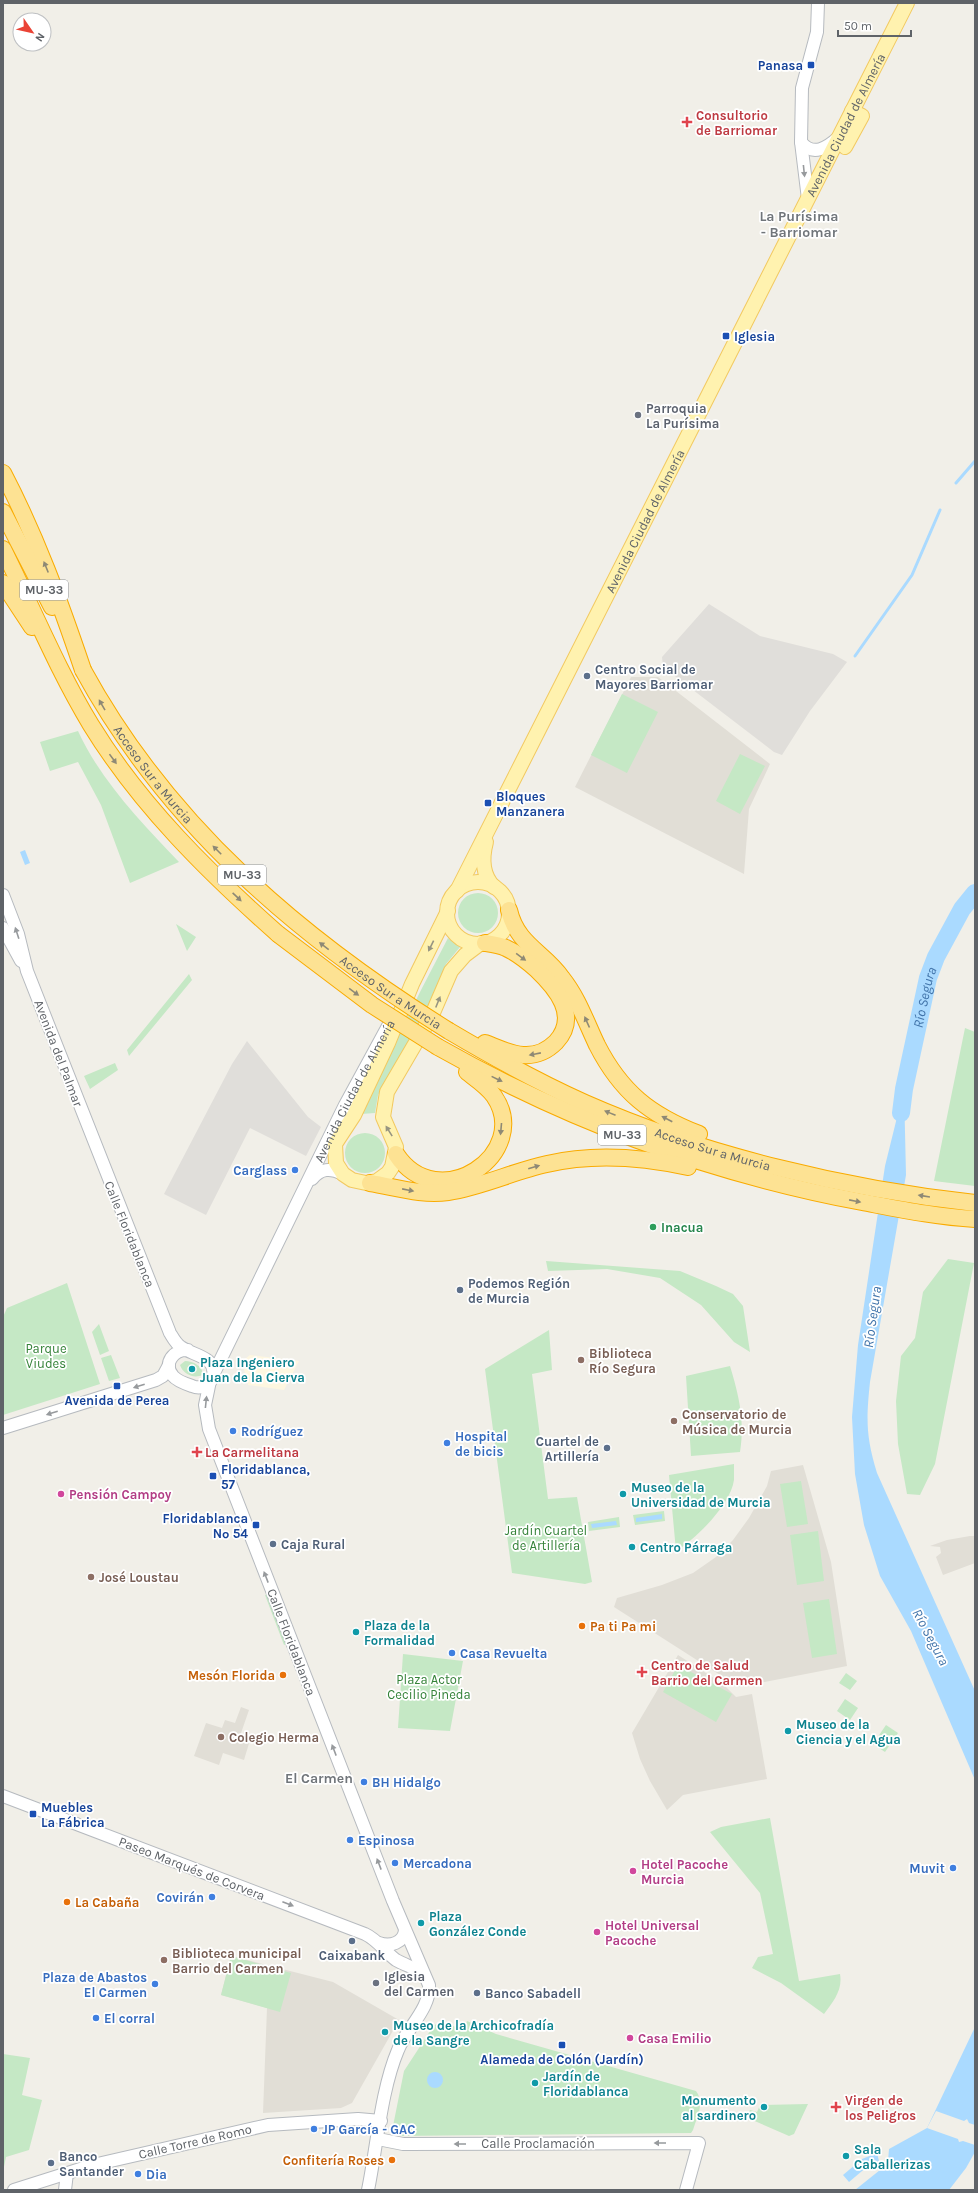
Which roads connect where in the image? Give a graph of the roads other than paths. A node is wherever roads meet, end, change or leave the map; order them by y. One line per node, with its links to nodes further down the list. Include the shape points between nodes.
1 (818, 3): 5 (main road, via 817,32 803,80)
2 (907, 3): 3 (main road, Avenida Ciudad de Almería)
3 (852, 111): 4 (main road, Avenida Ciudad de Almería); 6 (main road, via 862,116 840,157)
4 (840, 136): 5 (main road, via 827,147 815,151); 6 (main road, Avenida Ciudad de Almería)
5 (801, 142): 7 (main road, one-way to 7)
6 (824, 168): 7 (main road, Avenida Ciudad de Almería)
7 (808, 199): 14 (main road, Avenida Ciudad de Almería)
8 (3, 473): 12 (highway, one-way to 8, via 42,556)
9 (3, 512): 12 (highway, Acceso Sur a Murcia / MU-33)
10 (3, 549): 13 (highway, Acceso Sur a Murcia / MU-33)
11 (3, 583): 13 (highway)
12 (82, 670): 24 (highway, Acceso Sur a Murcia / MU-33, one-way to 12, bridge, via 340,958 239,872 178,809 146,769 108,714)
13 (65, 677): 25 (highway, Acceso Sur a Murcia / MU-33, one-way to 25, bridge, via 91,725 125,774 165,823 215,875 278,934 328,973)
14 (491, 825): 15 (main road, Avenida Ciudad de Almería, via 484,860 488,877); 16 (main road, Avenida Ciudad de Almería)
15 (494, 887): 16 (main road, via 475,882); 18 (main road, via 504,897)
16 (457, 891): 19 (main road, via 450,900)
17 (3, 896): 22 (main road, Avenida del Palmar, one-way to 17, via 18,934)
18 (509, 910): 21 (main road, via 505,928 497,937); 29 (highway, one-way to 18, via 774,1157 681,1127 644,1106 631,1095 609,1066 570,988 560,974 524,940 513,923)
19 (448, 911): 21 (main road, via 451,926 457,935 470,943); 23 (main road, Avenida Ciudad de Almería, one-way to 23)
20 (3, 928): 22 (main road, Avenida del Palmar)
21 (483, 943): 24 (highway, one-way to 24, via 512,950 556,989 566,1010 564,1030 547,1050 531,1055 511,1053); 27 (main road, one-way to 21, via 394,1142 384,1122 387,1092 432,1016 451,971 462,958)
22 (27, 971): 26 (main road, Avenida del Palmar)
23 (412, 984): 28 (main road, via 386,1048 354,1115 335,1144 334,1157); 31 (main road, Avenida Ciudad de Almería, via 368,1059)
24 (448, 1032): 29 (highway, Acceso Sur a Murcia / MU-33, one-way to 24, via 725,1152 618,1116 523,1074)
25 (438, 1048): 27 (highway, one-way to 27, via 494,1096 501,1116 499,1142 481,1167 462,1176 444,1180 435,1181 418,1174 403,1164); 32 (highway, Acceso Sur a Murcia / MU-33, one-way to 32, via 515,1088 608,1130 695,1160)
26 (91, 1135): 35 (main road, Calle Floridablanca)
27 (396, 1154): 30 (main road, via 388,1173)
28 (343, 1174): 30 (main road, Avenida Ciudad de Almería, via 357,1182); 31 (main road, Avenida Ciudad de Almería, via 333,1170 320,1171)
29 (821, 1177): 33 (highway, Acceso Sur a Murcia / MU-33, one-way to 29)
30 (370, 1183): 32 (highway, one-way to 32, via 416,1191 448,1192 547,1164 621,1157 676,1164)
31 (306, 1187): 36 (main road, Avenida Ciudad de Almería)
32 (817, 1194): 34 (highway, Acceso Sur a Murcia / MU-33, one-way to 34)
33 (969, 1203)
34 (970, 1219)
35 (170, 1332): 37 (main road, Calle Floridablanca, via 179,1345); 39 (main road, Calle Floridablanca, via 173,1348)
36 (227, 1343): 38 (main road, Avenida Ciudad de Almería, via 215,1357); 40 (main road, Avenida Ciudad de Almería)
37 (188, 1350): 38 (main road); 39 (main road, via 179,1351)
38 (207, 1360): 40 (main road, via 213,1367)
39 (170, 1361): 40 (main road, via 173,1376 192,1386 203,1387); 41 (main road, one-way to 41, via 162,1376 155,1381)
40 (212, 1377): 43 (main road, Calle Floridablanca, one-way to 40, via 208,1429 205,1404)
41 (3, 1428)
42 (3, 1796): 44 (main road, Paseo Marqués de Corvera, one-way to 44, via 365,1934)
43 (406, 1930): 44 (main road, via 396,1943); 45 (main road)
44 (379, 1943): 45 (main road, via 396,1960)
45 (425, 1976): 46 (main road, via 429,1985 428,1997 394,2058)
46 (381, 2121): 47 (main road); 48 (main road, Calle Torre de Romo, via 358,2119 268,2125)
47 (378, 2139): 51 (main road); 52 (main road, Calle Proclamación, one-way to 47, via 699,2143 403,2144)
48 (67, 2173): 49 (main road, Calle Torre de Romo); 50 (main road)
49 (14, 2190)
50 (65, 2190)
51 (368, 2190)
52 (686, 2190)

